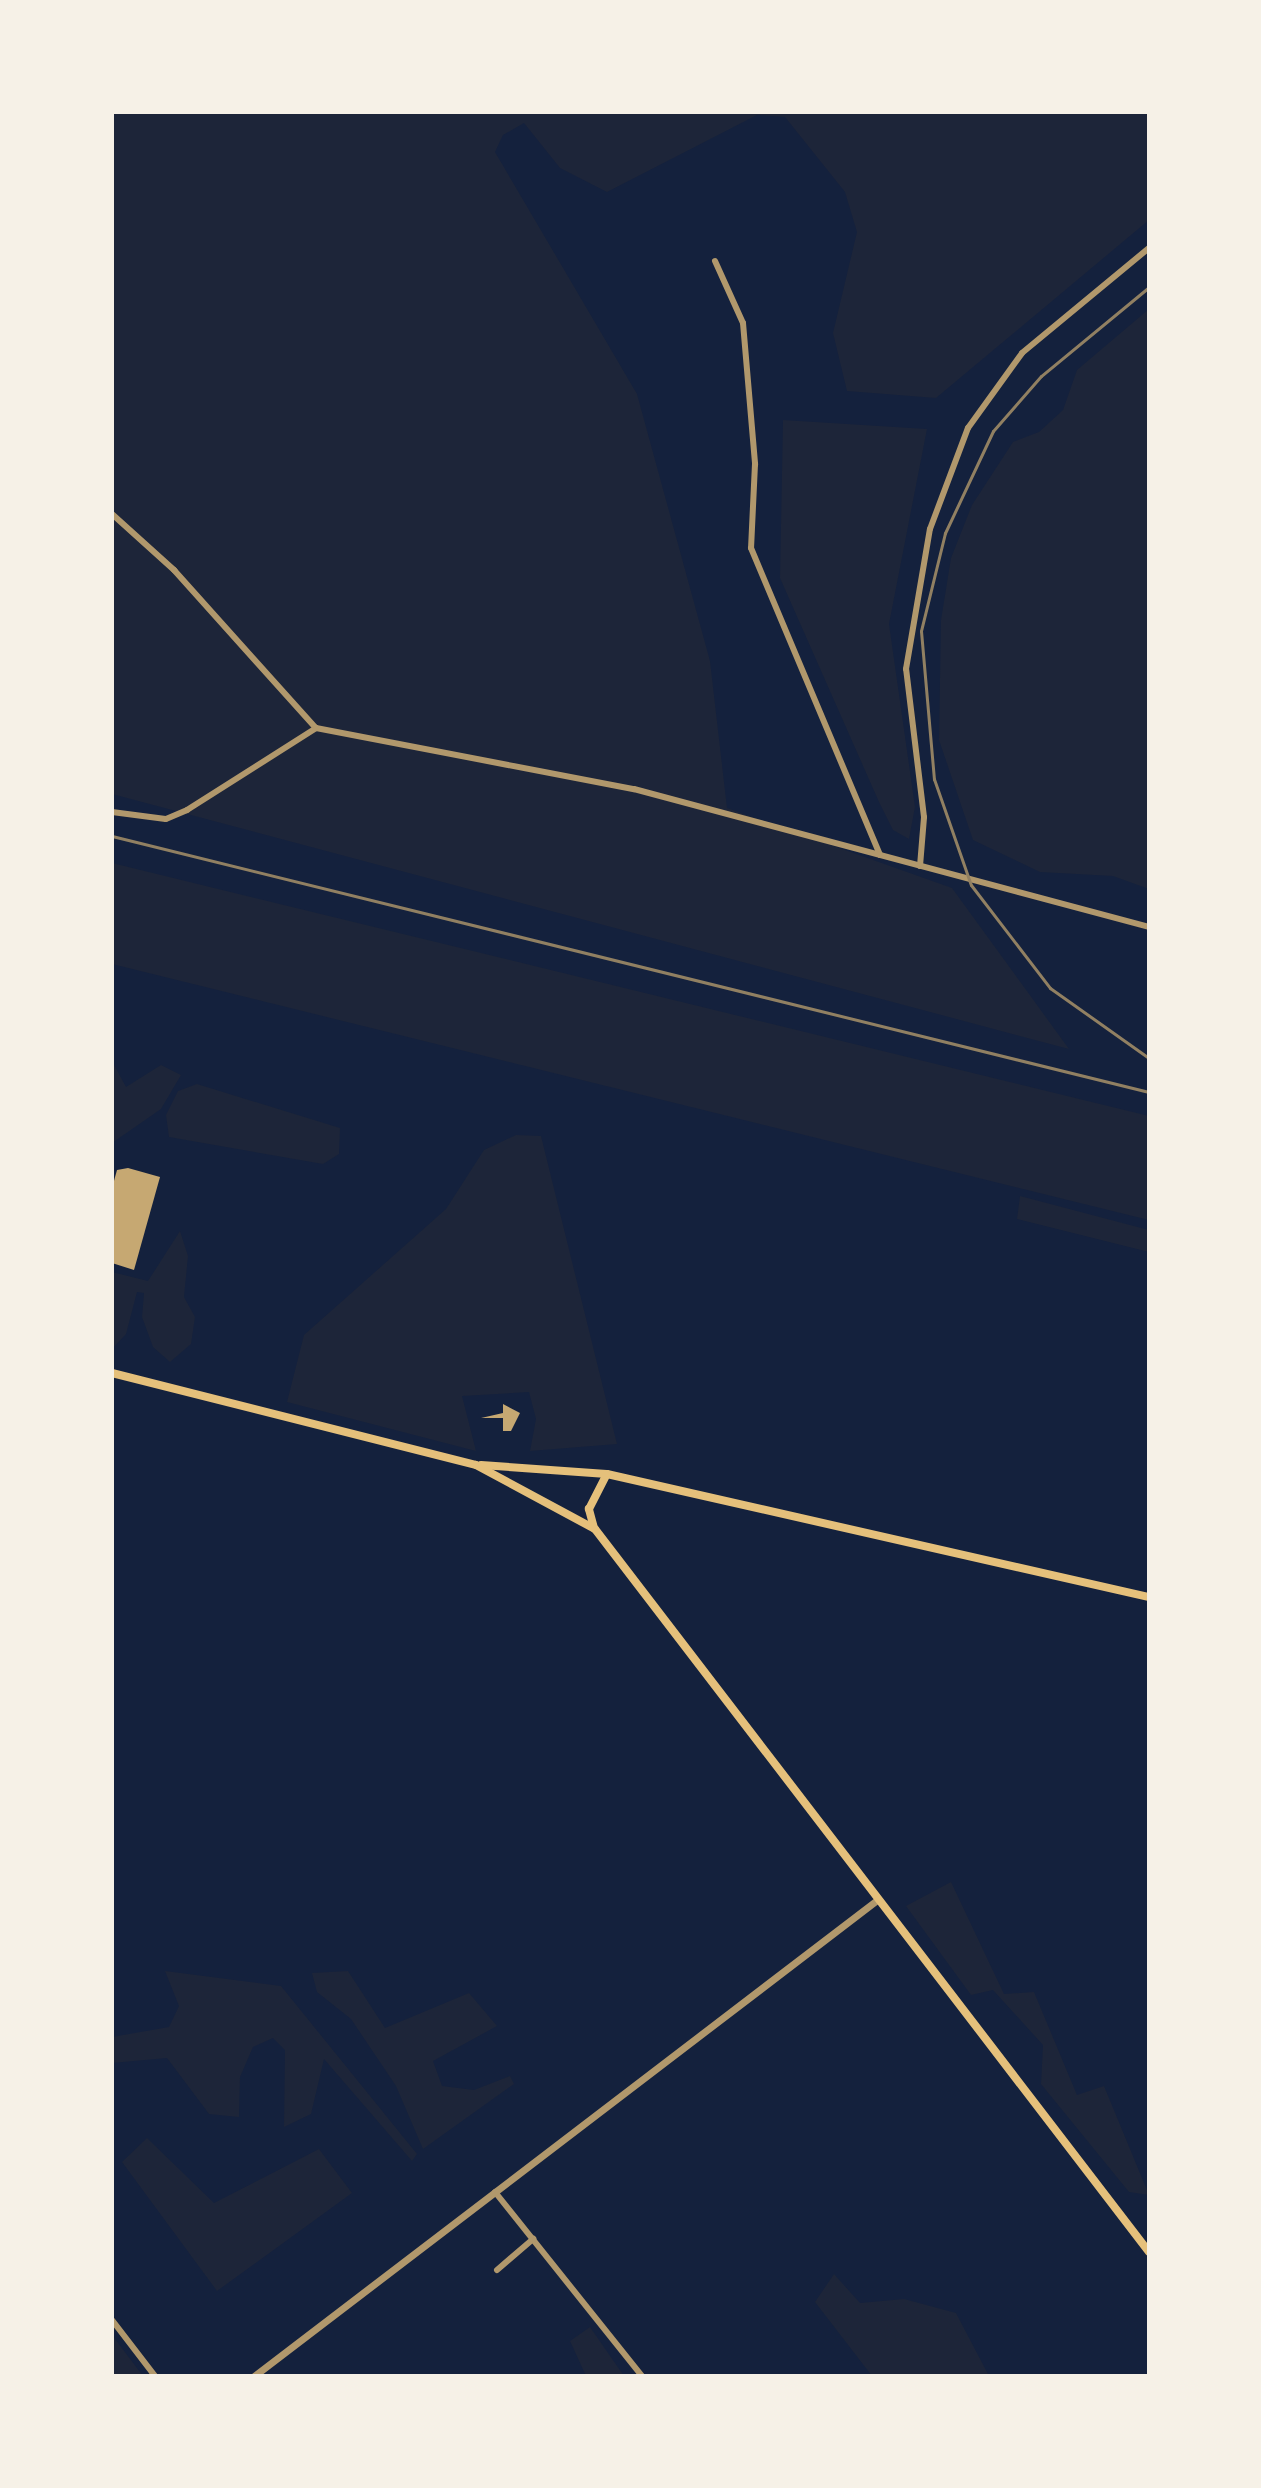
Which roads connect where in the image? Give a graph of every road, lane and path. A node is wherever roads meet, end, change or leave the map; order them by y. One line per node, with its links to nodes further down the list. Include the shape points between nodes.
1 (1149, 248): 7 (street, via 1022,353 968,428 930,529 906,669 924,817)
2 (715, 261): 6 (street, via 743,323 755,464 751,548)
3 (112, 514): 4 (street, via 174,570)
4 (316, 728): 5 (street, via 166,819); 6 (street, via 634,789)
5 (112, 812)
6 (880, 855): 7 (street)
7 (920, 866): 8 (street)
8 (1149, 927)
9 (112, 1373): 10 (main road)
10 (476, 1465): 11 (main road); 12 (main road)
11 (607, 1474): 12 (main road, via 589,1509); 13 (main road)
12 (595, 1529): 14 (main road)
13 (1149, 1597)
14 (877, 1900): 15 (street); 17 (main road)
15 (495, 2192): 16 (street); 21 (street)
16 (533, 2239): 18 (street); 22 (street)
17 (1149, 2252)
18 (497, 2270)
19 (112, 2320): 20 (street)
20 (155, 2376)
21 (254, 2376)
22 (642, 2376)

